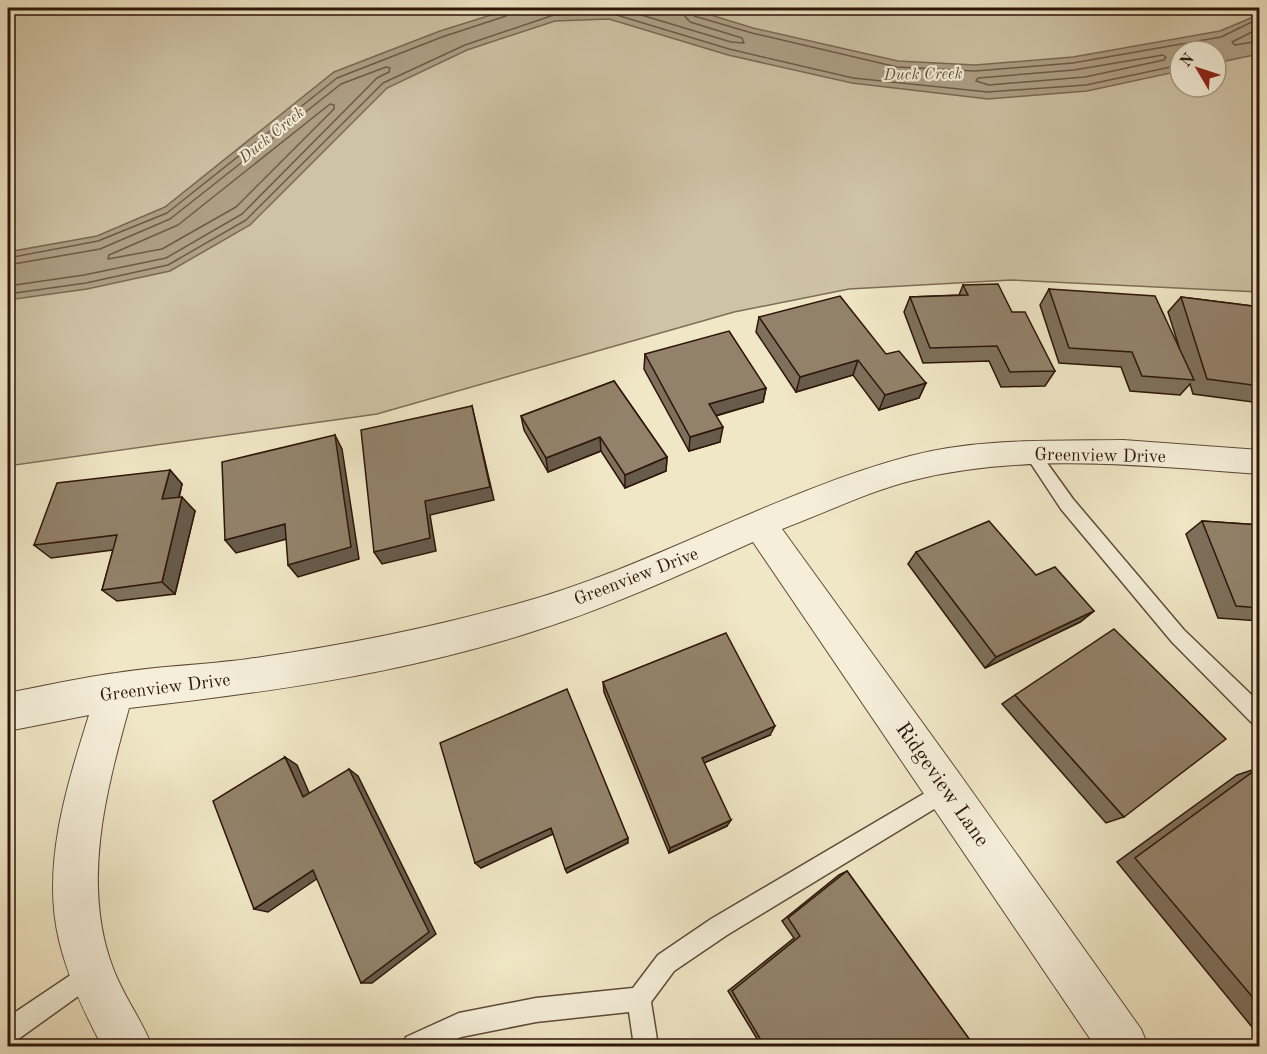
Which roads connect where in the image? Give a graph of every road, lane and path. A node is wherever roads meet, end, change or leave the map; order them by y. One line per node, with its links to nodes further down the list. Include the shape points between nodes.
1 (1032, 453): 2 (street, Greenview Drive, via 1123,452); 3 (street, Greenview Drive, via 972,457 910,468); 6 (lane, via 1067,504 1178,636)
2 (1260, 462)
3 (759, 525): 4 (street, Greenview Drive, via 649,573 522,619 387,653 247,677); 7 (street, Ridgeview Lane)
4 (115, 691): 5 (street, Greenview Drive); 8 (street, via 90,773 77,845 76,913)
5 (8, 712)
6 (1260, 717)
7 (948, 790): 9 (lane, via 719,927 666,963); 14 (street, Ridgeview Lane)
8 (91, 973): 10 (lane); 11 (street)
9 (639, 999): 12 (lane, via 536,1010 459,1025); 13 (lane)
10 (8, 1031)
11 (128, 1047)
12 (414, 1047)
13 (646, 1047)
14 (1124, 1047)

